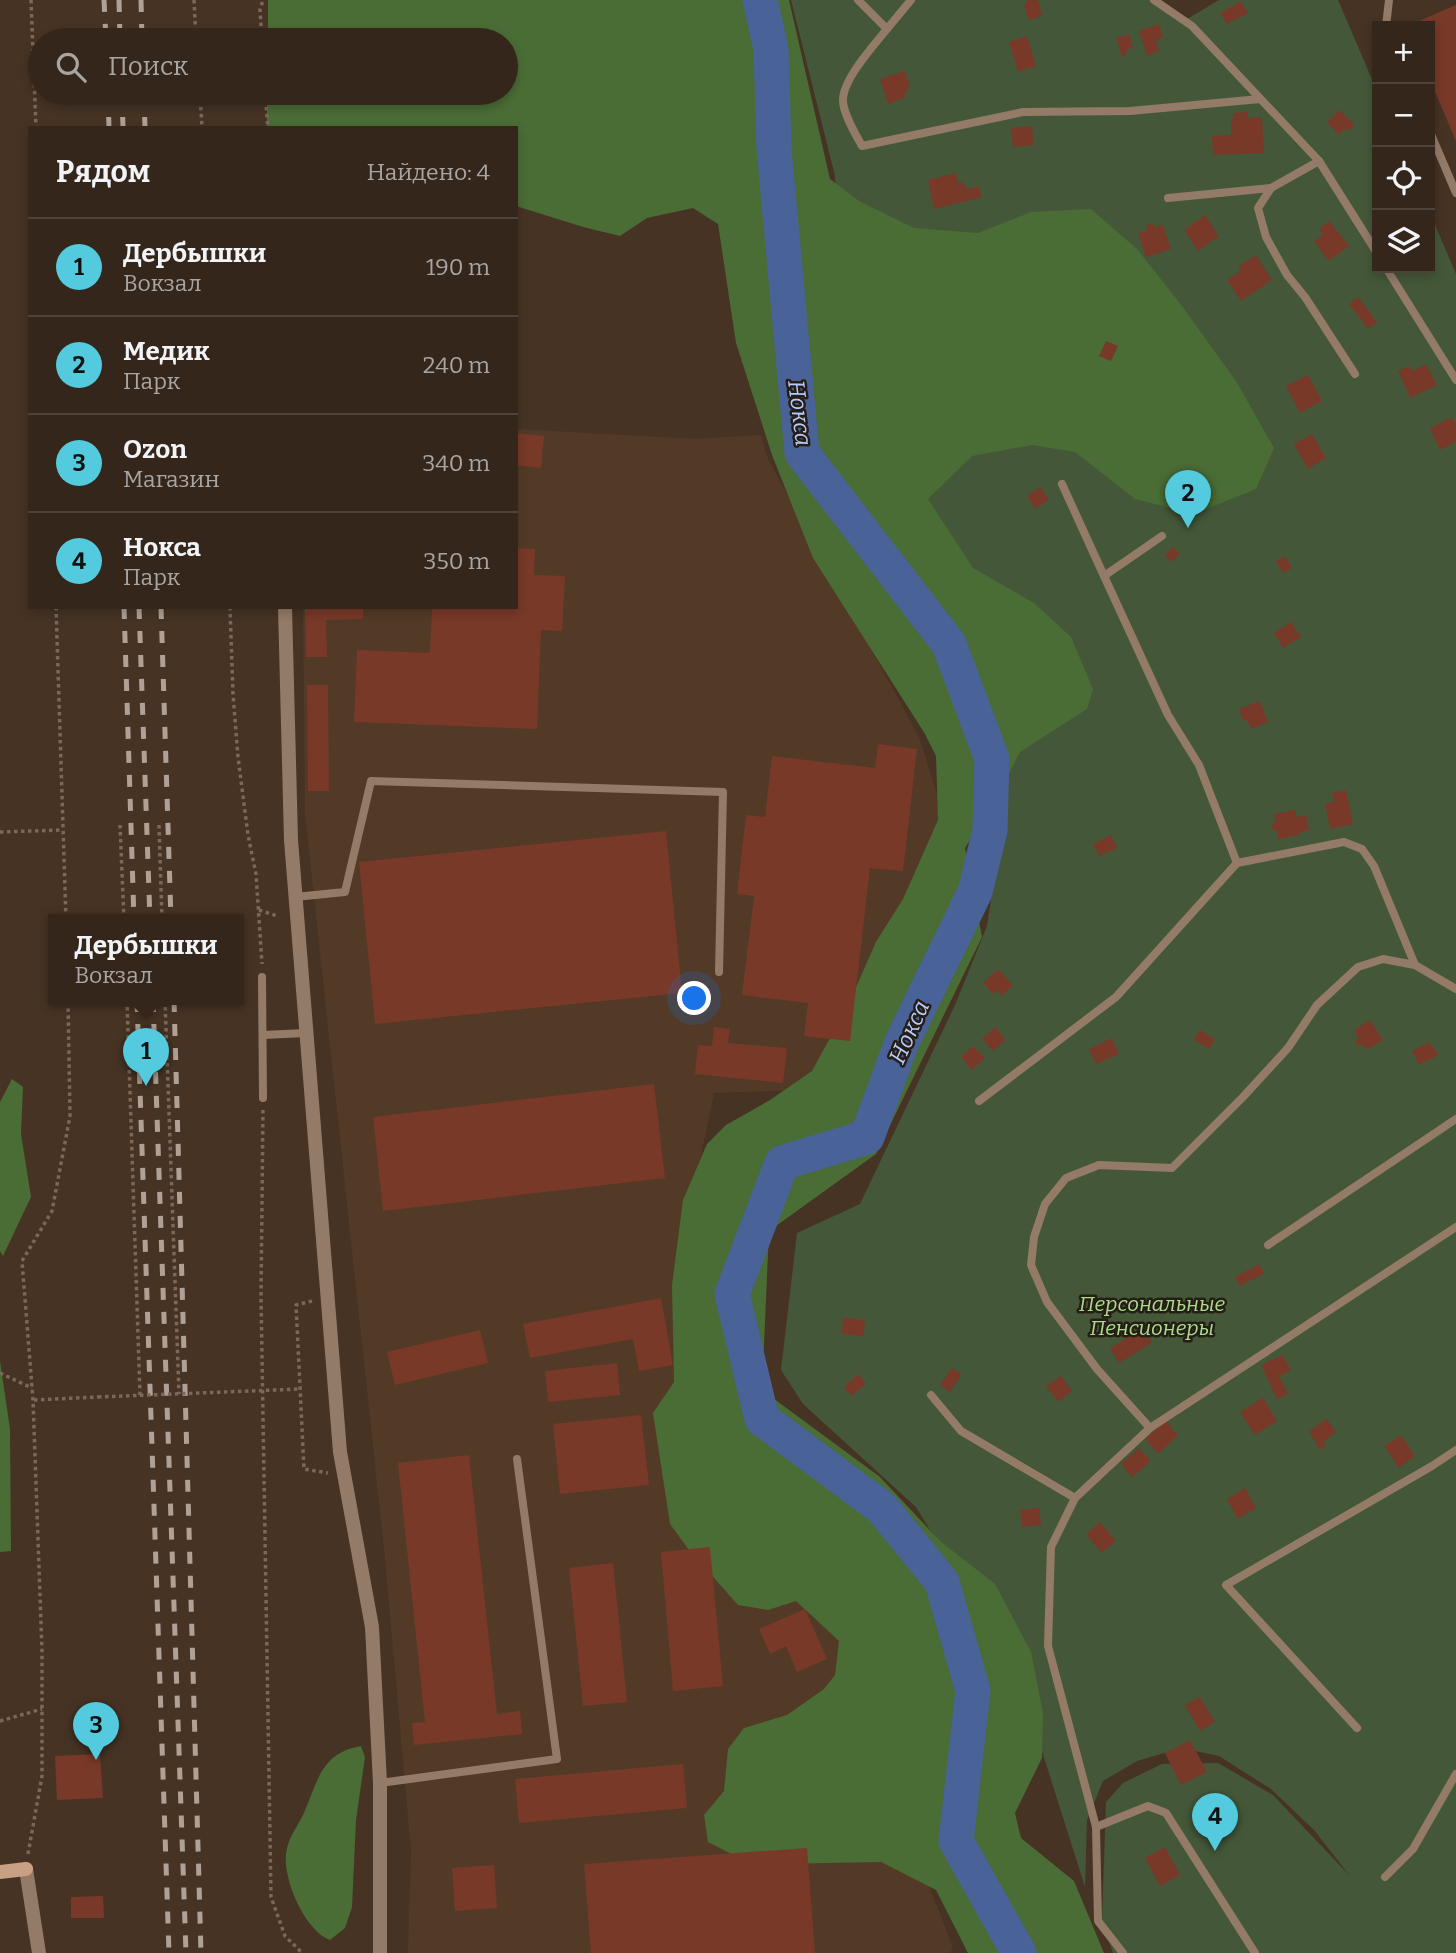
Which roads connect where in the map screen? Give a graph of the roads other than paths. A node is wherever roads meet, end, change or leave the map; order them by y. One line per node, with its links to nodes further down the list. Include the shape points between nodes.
1 (858, 0): 6 (lane)
2 (911, 0): 6 (lane)
3 (1154, 0): 7 (lane, via 1192,26)
4 (1389, 0): 5 (lane)
5 (1386, 21)
6 (887, 29): 7 (lane, via 855,68 843,100 862,146 1023,112 1130,111)
7 (1260, 99): 9 (lane)
8 (1435, 144): 11 (lane)
9 (1320, 161): 10 (lane); 13 (lane)
10 (1271, 188): 12 (lane); 15 (lane, via 1258,208 1266,237)
11 (1456, 193)
12 (1168, 198)
13 (1372, 245)
14 (1389, 273): 16 (lane)
15 (1355, 374)
16 (1456, 380)
17 (1062, 484): 19 (lane)
18 (1162, 536): 19 (lane)
19 (1104, 576): 21 (lane, via 1168,715 1199,765)
20 (285, 609): 22 (street)
21 (1237, 863): 23 (lane, via 1344,842 1362,849 1374,866); 30 (lane, via 1116,997)
22 (295, 897): 24 (lane, via 345,892 371,781 723,792); 27 (street)
23 (1415, 965): 26 (lane); 35 (lane, via 1383,959 1358,967 1317,1006 1288,1048 1243,1097 1172,1168 1099,1165 1066,1178 1045,1204 1031,1265 1047,1302)
24 (719, 972)
25 (262, 976): 28 (lane)
26 (1456, 989)
27 (306, 1033): 28 (lane); 41 (street, via 340,1452 372,1627)
28 (263, 1035): 29 (lane)
29 (264, 1098)
30 (979, 1101)
31 (1456, 1119): 33 (lane)
32 (1456, 1227): 35 (lane)
33 (1268, 1245)
34 (931, 1395): 38 (lane, via 961,1431)
35 (1150, 1428): 38 (lane)
36 (1456, 1450): 39 (lane, via 1226,1585)
37 (517, 1459): 41 (lane, via 557,1759)
38 (1075, 1498): 42 (lane, via 1051,1547 1048,1646)
39 (1357, 1728)
40 (1456, 1774): 44 (lane, via 1413,1849)
41 (380, 1783): 46 (street)
42 (1096, 1827): 47 (lane, via 1098,1921); 48 (lane, via 1148,1806 1166,1813)
43 (0, 1872): 45 (street, via 26,1869)
44 (1385, 1877)
45 (39, 1953)
46 (380, 1953)
47 (1123, 1953)
48 (1255, 1953)

